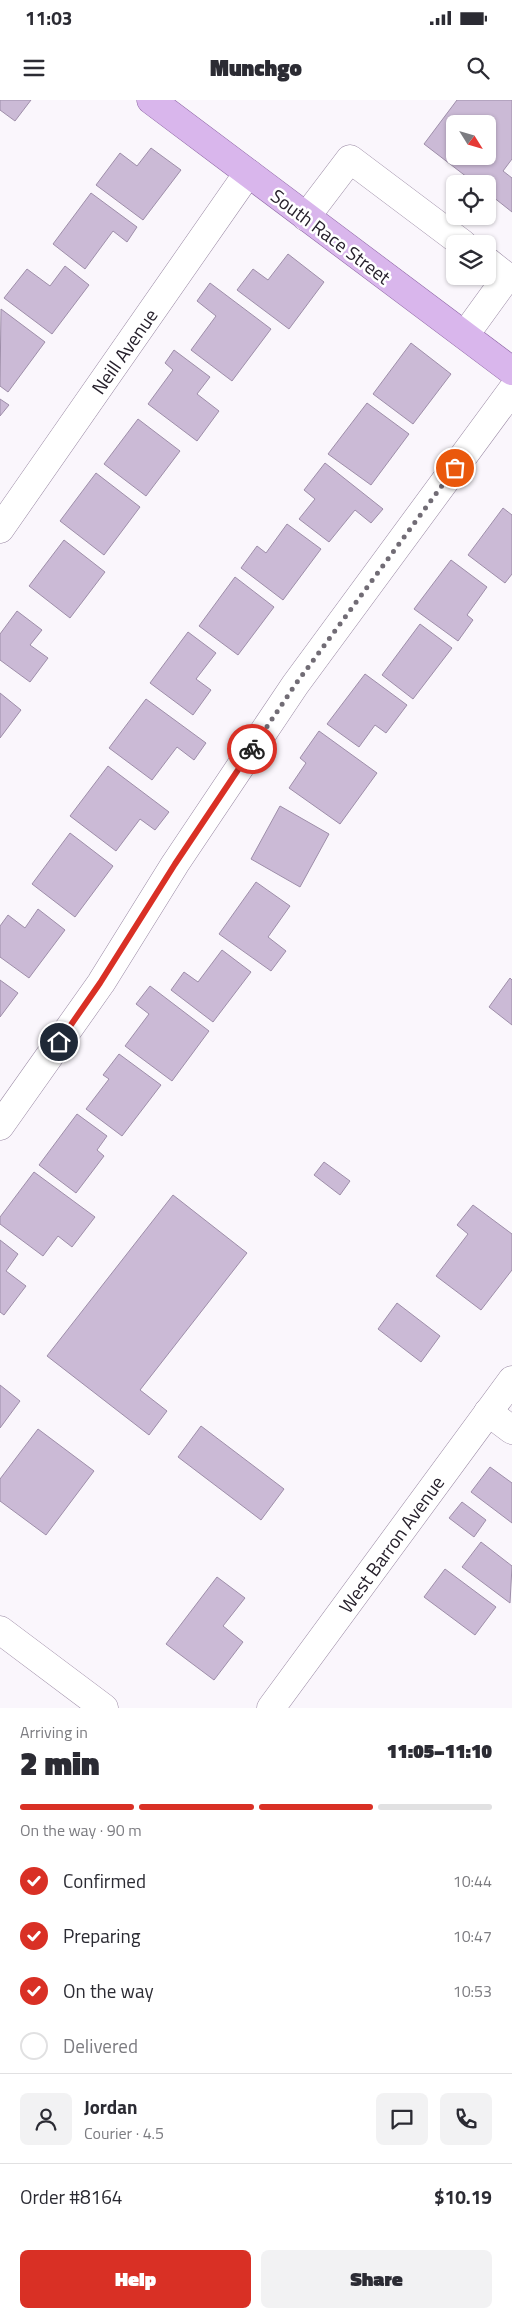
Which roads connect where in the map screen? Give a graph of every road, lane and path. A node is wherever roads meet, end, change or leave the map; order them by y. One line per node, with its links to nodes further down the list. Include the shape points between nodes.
1 (151, 100): 2 (main road, South Race Street)
2 (248, 173): 3 (main road, South Race Street); 9 (street, Neill Avenue)
3 (306, 217): 4 (street, via 350,159); 6 (main road, South Race Street)
4 (451, 235)
5 (496, 268): 6 (street, via 508,277)
6 (464, 335): 7 (main road, South Race Street)
7 (512, 371)
8 (512, 390): 10 (street, via 295,685 100,983)
9 (0, 529)
10 (2, 1118)
11 (512, 1380): 12 (street, West Barron Avenue)
12 (488, 1412): 13 (street); 16 (street, West Barron Avenue)
13 (512, 1430)
14 (0, 1630): 15 (street)
15 (104, 1708)
16 (270, 1708)

